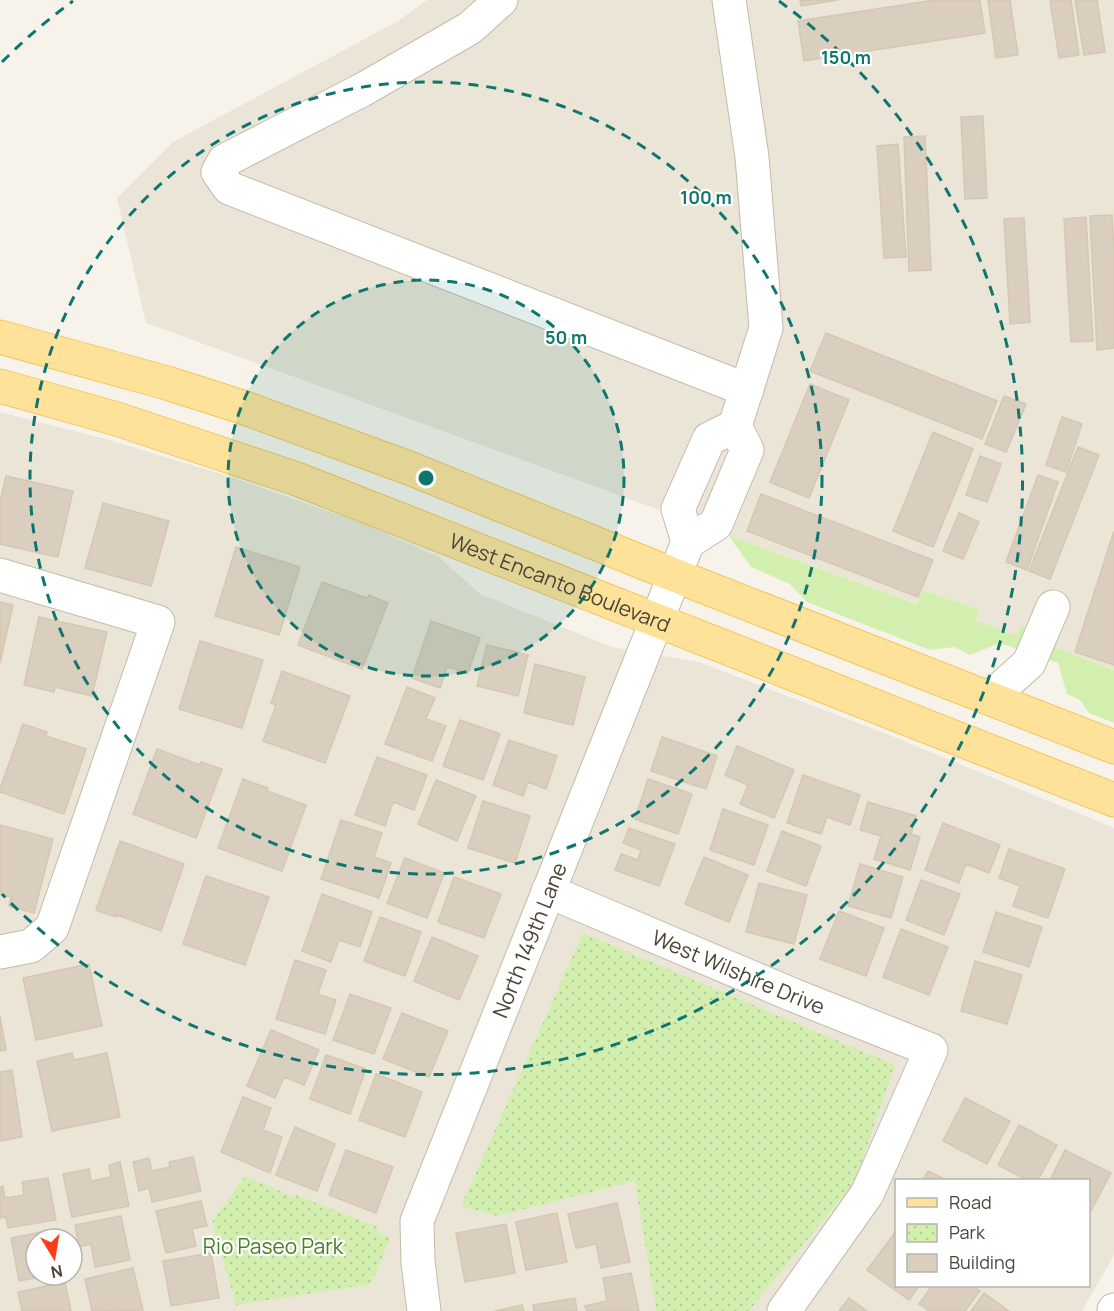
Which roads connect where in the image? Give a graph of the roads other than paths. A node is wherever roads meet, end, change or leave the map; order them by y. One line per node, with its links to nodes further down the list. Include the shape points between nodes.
1 (501, 0): 5 (street, via 470,28 362,90 224,161 218,172 229,188)
2 (729, 0): 5 (street, via 752,157 766,328)
3 (0, 337): 7 (main road, via 167,382 242,407 409,468)
4 (0, 386): 9 (main road, West Encanto Boulevard, via 117,419 297,479)
5 (747, 390): 7 (street, North 149th Lane, via 735,426 747,450 716,524 688,542)
6 (0, 575): 14 (street, via 158,622 52,928 31,946)
7 (674, 575): 9 (street, North 149th Lane); 10 (main road)
8 (1053, 607): 10 (street, via 1029,663)
9 (657, 620): 12 (main road, West Encanto Boulevard); 13 (street, North 149th Lane)
10 (990, 698): 11 (main road)
11 (1114, 747)
12 (1114, 800)
13 (548, 891): 15 (street, North 149th Lane, via 417,1221); 16 (street, West Wilshire Drive, via 931,1050 867,1194)
14 (0, 952)
15 (418, 1310)
16 (783, 1311)

